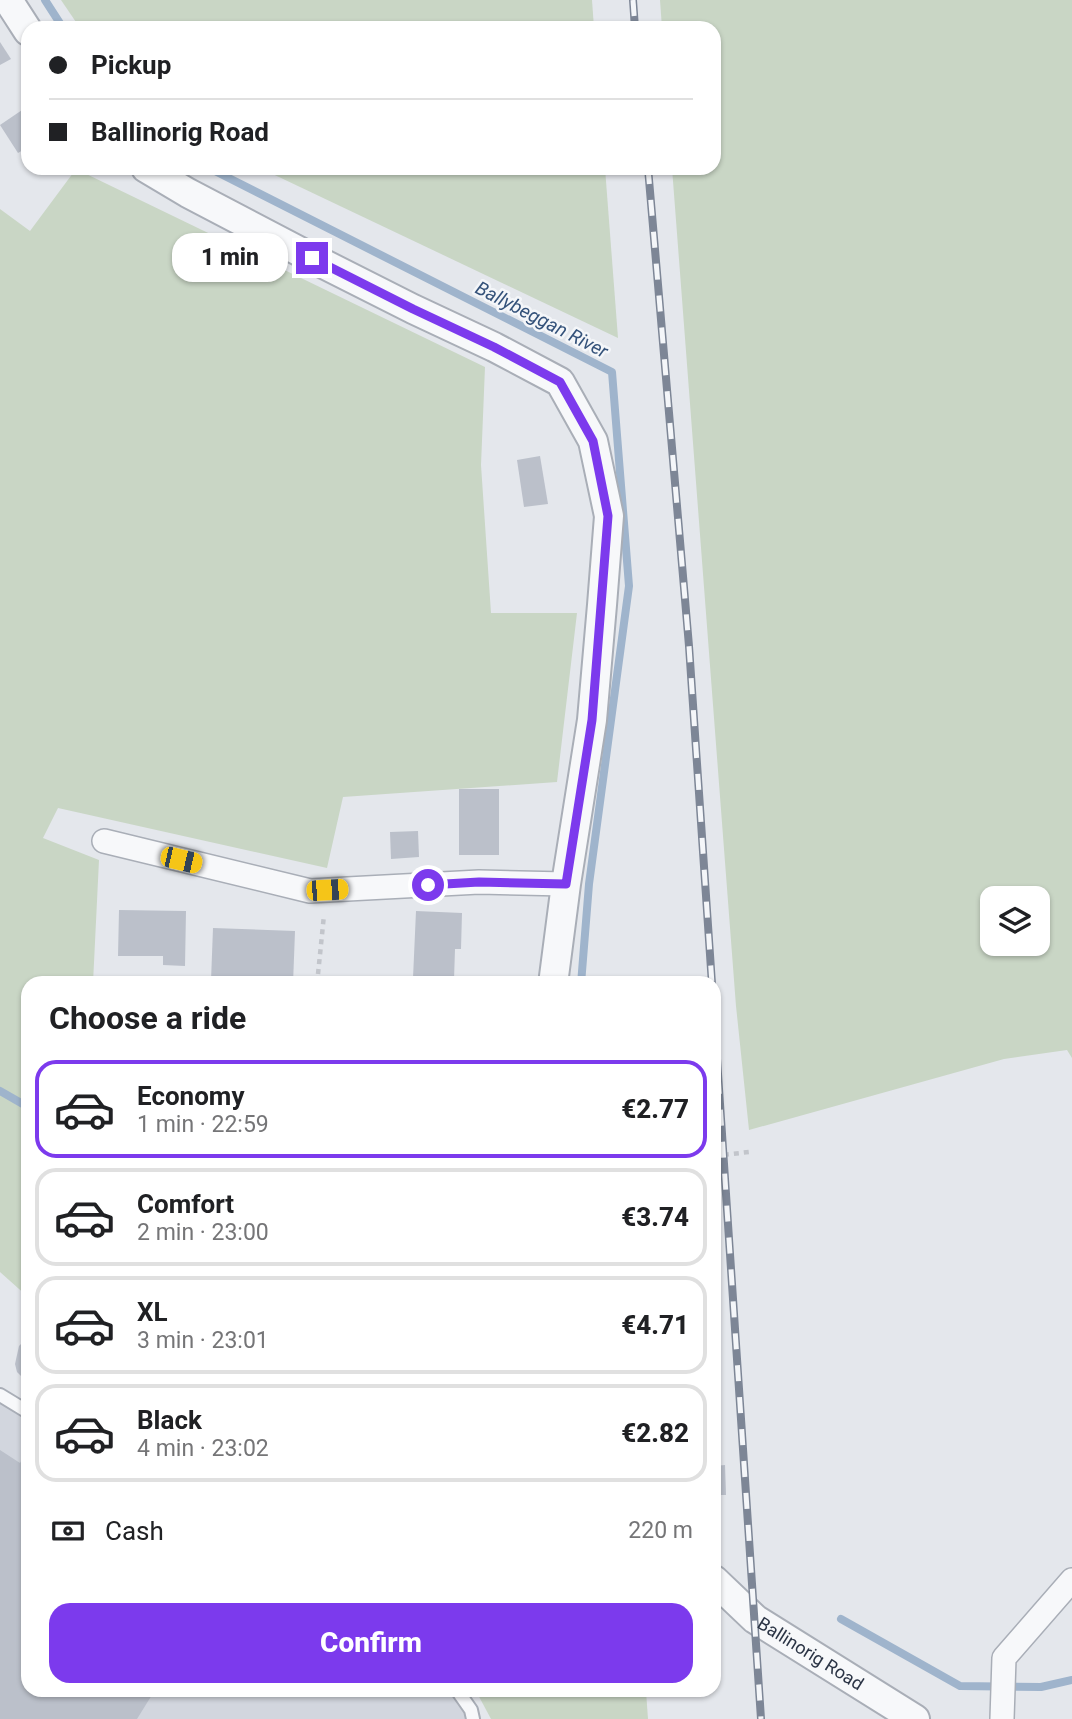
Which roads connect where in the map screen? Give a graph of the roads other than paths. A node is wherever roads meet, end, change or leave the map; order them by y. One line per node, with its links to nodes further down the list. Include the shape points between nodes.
1 (8, 0): 2 (street)
2 (22, 21)
3 (158, 175): 5 (street, via 560,382 593,441 608,516 592,720)
4 (104, 841): 5 (street, via 310,891 479,882)
5 (566, 884): 6 (street)
6 (555, 976)
7 (0, 1395): 8 (lane)
8 (21, 1408)
9 (1072, 1580): 14 (street, via 1004,1658)
10 (721, 1587): 13 (street, Ballinorig Road, via 755,1619)
11 (462, 1697): 12 (lane)
12 (473, 1719)
13 (915, 1719)
14 (1002, 1719)

